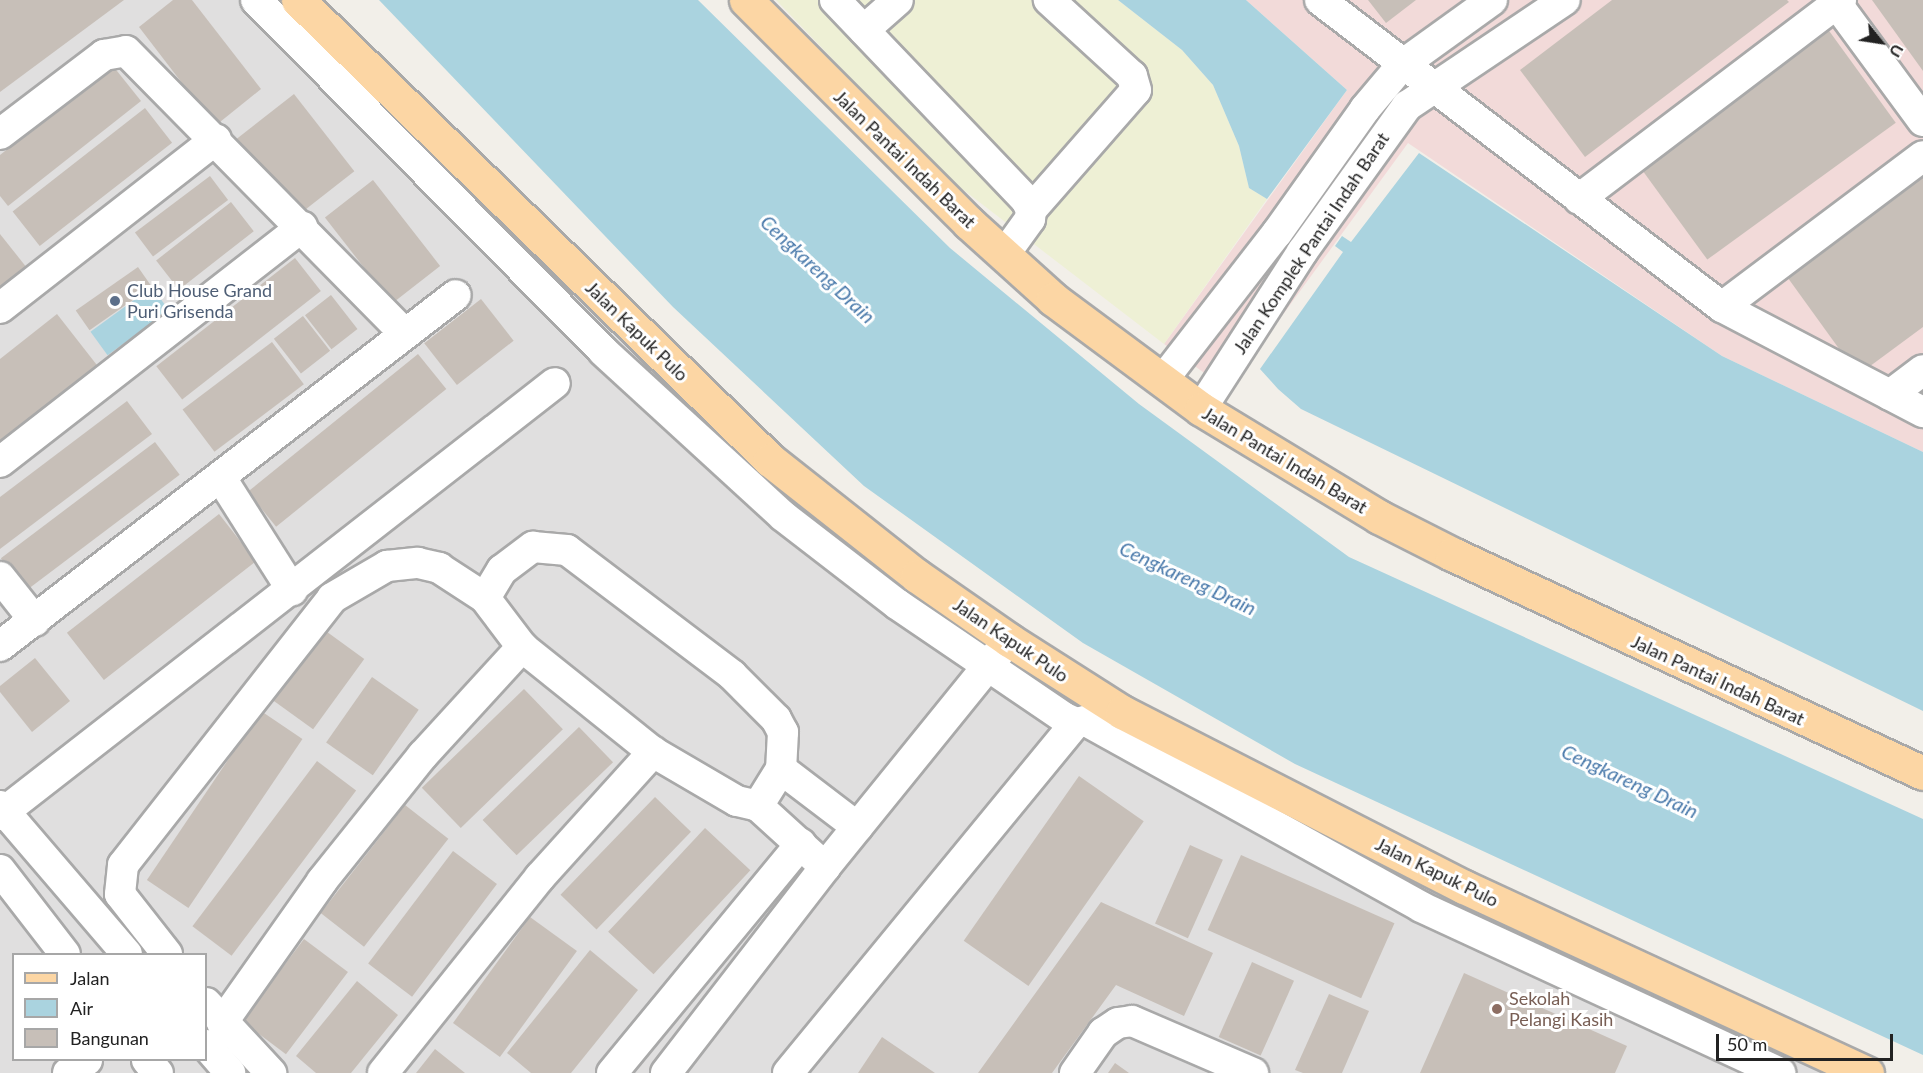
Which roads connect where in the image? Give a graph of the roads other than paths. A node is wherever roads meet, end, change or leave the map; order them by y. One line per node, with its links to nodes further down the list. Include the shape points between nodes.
1 (256, 0): 41 (street, Jalan Kapuk Pulo, via 442,191 681,425 783,516)
2 (297, 0): 38 (main road, Jalan Kapuk Pulo, via 770,460 917,576)
3 (746, 0): 21 (main road, Jalan Pantai Indah Barat)
4 (836, 0): 11 (street)
5 (898, 0): 11 (street)
6 (1049, 0): 19 (street, via 1132,76 1136,90)
7 (1320, 0): 12 (street)
8 (1492, 0): 12 (street, Jalan Komplek Pantai Indah Barat)
9 (1565, 0): 13 (street, Jalan Komplek Pantai Indah Barat)
10 (1837, 1): 14 (street); 18 (street)
11 (864, 30): 19 (street)
12 (1402, 65): 13 (street); 27 (street, Jalan Komplek Pantai Indah Barat)
13 (1432, 88): 18 (street); 30 (street, Jalan Komplek Pantai Indah Barat, via 1414,99 1389,129 1249,331)
14 (1923, 121)
15 (0, 134): 16 (street, via 104,54 119,50 132,54)
16 (216, 139): 20 (street); 24 (street)
17 (1923, 156): 23 (street)
18 (1579, 199): 23 (street)
19 (1032, 210): 21 (street, via 1026,226)
20 (302, 227): 25 (street); 32 (street)
21 (1004, 255): 27 (main road, Jalan Pantai Indah Barat, via 1053,299)
22 (456, 295): 25 (street)
23 (1722, 307): 29 (street)
24 (0, 308)
25 (405, 334): 33 (street)
26 (1923, 370): 29 (street)
27 (1162, 381): 30 (main road, Jalan Pantai Indah Barat)
28 (555, 383): 35 (street)
29 (1890, 395): 31 (street)
30 (1202, 409): 46 (main road, Jalan Pantai Indah Barat, via 1379,518)
31 (1923, 412)
32 (0, 462)
33 (221, 478): 35 (street); 37 (street)
34 (0, 577): 37 (street)
35 (292, 590): 48 (street)
36 (485, 598): 40 (street); 45 (street, via 502,570 533,547 567,550 732,675 776,719 783,732); 55 (street, via 439,568 418,563 387,566 332,598 123,865 120,894)
37 (35, 621): 39 (street)
38 (1009, 640): 41 (street); 42 (main road, Jalan Kapuk Pulo)
39 (0, 646)
40 (522, 647): 44 (street); 56 (street, via 423,755)
41 (986, 668): 43 (street, Jalan Kapuk Pulo); 49 (street)
42 (1122, 712): 43 (street); 70 (main road, Jalan Kapuk Pulo, via 1464,887)
43 (1081, 722): 66 (street); 69 (street, Jalan Kapuk Pulo, via 1421,907)
44 (653, 752): 47 (street, via 737,801); 63 (street, via 540,877)
45 (781, 769): 47 (street); 49 (street)
46 (1923, 773)
47 (758, 806): 50 (street)
48 (1, 811): 54 (street)
49 (857, 826): 51 (street)
50 (801, 844): 51 (street); 64 (street)
51 (825, 867): 65 (street)
52 (0, 870): 53 (street)
53 (64, 953)
54 (126, 953)
55 (166, 953)
56 (211, 1024): 61 (street); 62 (street)
57 (84, 1061): 59 (street)
58 (149, 1061): 60 (street)
59 (68, 1073)
60 (158, 1073)
61 (230, 1073)
62 (271, 1073)
63 (383, 1073)
64 (612, 1073)
65 (666, 1073)
66 (788, 1073)
67 (1075, 1073): 68 (street, via 1103,1033 1118,1023 1132,1021)
68 (1253, 1073)
69 (1781, 1073)
70 (1867, 1073)

